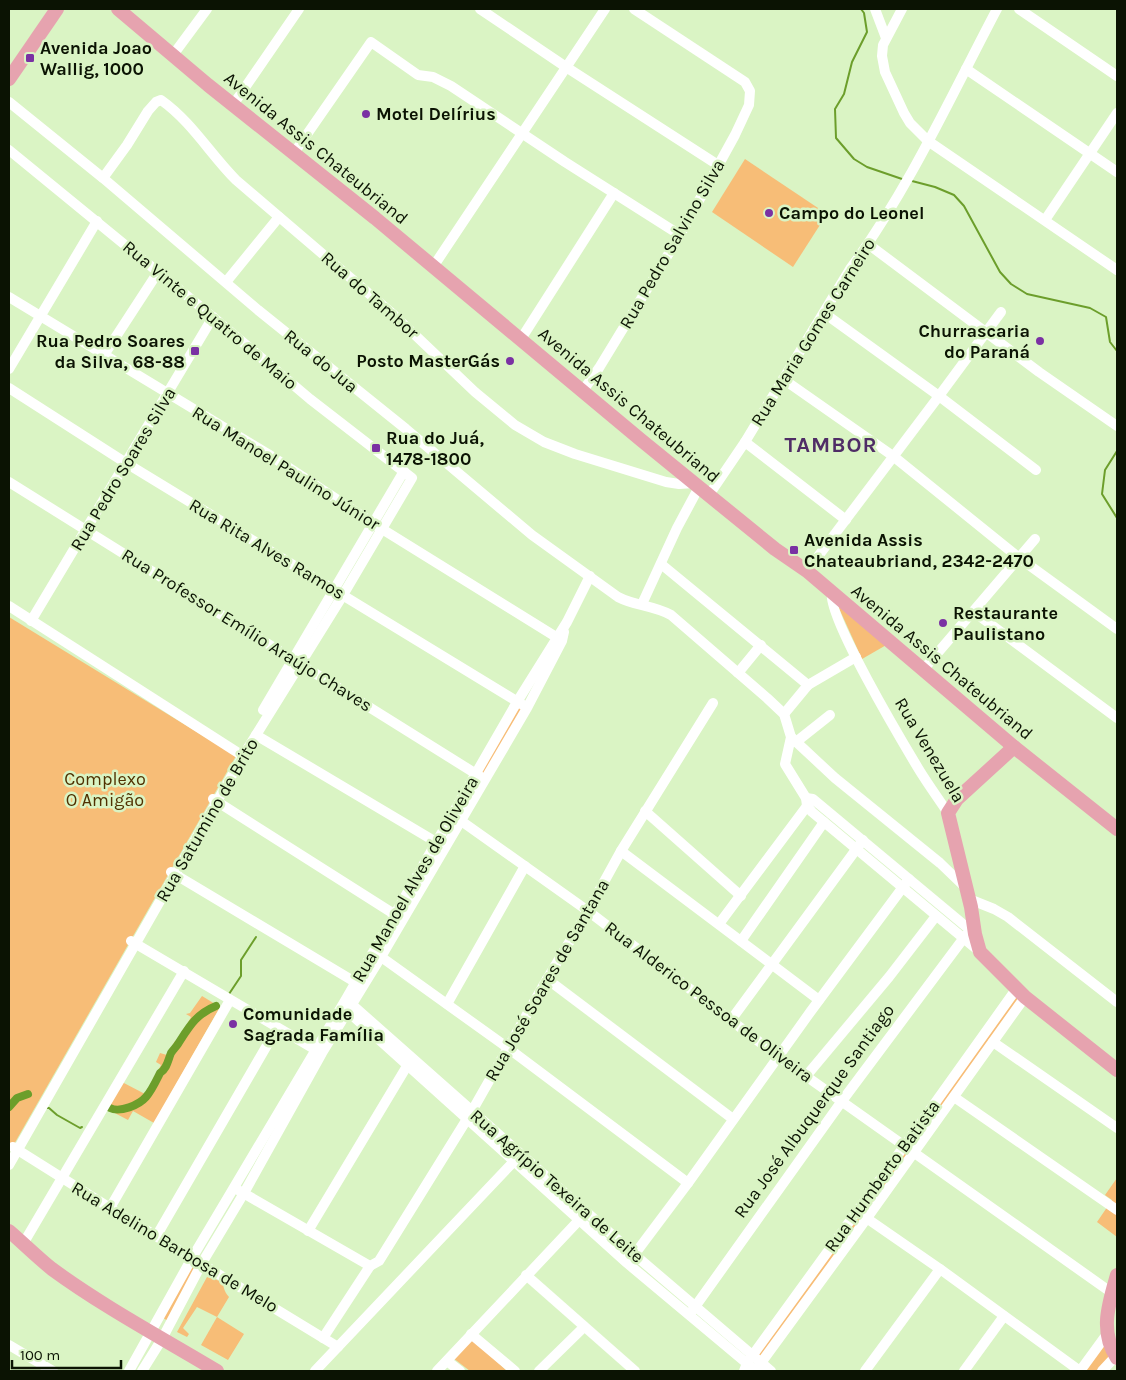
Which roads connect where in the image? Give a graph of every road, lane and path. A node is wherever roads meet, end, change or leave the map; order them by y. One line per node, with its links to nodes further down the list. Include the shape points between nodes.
1 (57, 9): 17 (main road)
2 (207, 9): 13 (street)
3 (299, 9): 19 (street)
4 (480, 9): 14 (street)
5 (605, 9): 14 (street)
6 (634, 9): 26 (street, Rua Pedro Salvino Silva, via 744,82 750,91 748,105)
7 (874, 9): 12 (street)
8 (902, 9): 12 (street)
9 (997, 9): 15 (street, Rua Maria Gomes Carneiro)
10 (1018, 9): 16 (street)
11 (123, 10): 13 (main road, Avenida Assis Chateubriand)
12 (886, 38): 22 (street, via 882,56 885,72 910,123)
13 (173, 55): 19 (main road, Avenida Assis Chateubriand)
14 (566, 67): 21 (street); 26 (street)
15 (966, 69): 22 (street, Rua Maria Gomes Carneiro); 25 (street)
16 (1117, 76)
17 (9, 79)
18 (9, 102): 28 (street, Rua do Jua)
19 (234, 105): 24 (main road, Avenida Assis Chateubriand)
20 (1117, 113): 25 (street)
21 (522, 133): 24 (street, via 451,86 418,74 371,42); 29 (street); 35 (street)
22 (928, 141): 31 (street); 34 (street, Rua Maria Gomes Carneiro)
23 (9, 150): 32 (street, Rua Vinte e Quatro de Maio)
24 (294, 153): 35 (main road, Avenida Assis Chateubriand)
25 (1090, 153): 27 (street); 31 (street)
26 (718, 165): 33 (street, Rua Pedro Salvino Silva)
27 (1117, 172)
28 (103, 178): 30 (street, Rua do Tambor, via 148,111 161,100 188,123 236,180); 38 (street, Rua do Jua)
29 (614, 193): 33 (street); 45 (street)
30 (279, 217): 38 (street); 61 (street, Rua do Tambor, via 394,315 488,403 528,434 603,464)
31 (1046, 220): 36 (street)
32 (97, 221): 37 (street, Rua Vinte e Quatro de Maio); 42 (street)
33 (680, 235): 50 (street, Rua Pedro Salvino Silva)
34 (868, 244): 41 (street, Rua Maria Gomes Carneiro); 44 (street)
35 (433, 267): 45 (main road, Avenida Assis Chateubriand)
36 (1117, 270)
37 (158, 272): 43 (street, Rua Vinte e Quatro de Maio); 46 (street)
38 (226, 282): 69 (street, Rua do Jua, via 532,535)
39 (9, 297): 42 (street, Rua Manoel Paulino Júnior)
40 (1001, 312): 44 (street)
41 (824, 313): 48 (street, Rua Maria Gomes Carneiro); 52 (street)
42 (39, 317): 46 (street, Rua Manoel Paulino Júnior); 47 (street)
43 (214, 317): 51 (street, Rua Pedro Soares Silva); 58 (street, Rua Vinte e Quatro de Maio, via 310,399)
44 (985, 332): 52 (street); 53 (street)
45 (521, 339): 50 (main road, Avenida Assis Chateubriand)
46 (104, 354): 51 (street, Rua Manoel Paulino Júnior)
47 (9, 369)
48 (784, 379): 54 (street, Rua Maria Gomes Carneiro); 55 (street)
49 (9, 388): 56 (street, Rua Rita Alves Ramos)
50 (582, 392): 61 (main road, Avenida Assis Chateubriand)
51 (168, 394): 56 (street, Rua Pedro Soares Silva); 63 (street, Rua Manoel Paulino Júnior, via 268,454)
52 (939, 396): 55 (street); 57 (street)
53 (1117, 426)
54 (744, 442): 61 (street, Rua Maria Gomes Carneiro); 62 (street)
55 (893, 456): 62 (street); 66 (street)
56 (126, 463): 64 (street, Rua Pedro Soares Silva); 70 (street, Rua Rita Alves Ramos)
57 (1036, 470)
58 (404, 471): 59 (street, Rua Vinte e Quatro de Maio); 63 (street, Rua Satumino de Brito)
59 (412, 478): 63 (street, Rua Satumino de Brito)
60 (9, 482): 64 (street, Rua Professor Emílio Araújo Chaves)
61 (700, 488): 67 (street, Rua Maria Gomes Carneiro); 68 (main road, Avenida Assis Chateubriand)
62 (846, 520): 68 (street)
63 (377, 526): 70 (street, Rua Satumino de Brito); 72 (street, Rua Satumino de Brito); 78 (street, Rua Manoel Paulino Júnior)
64 (87, 530): 76 (street, Rua Pedro Soares Silva); 81 (street, Rua Professor Emílio Araújo Chaves)
65 (1035, 539): 66 (street)
66 (1018, 557): 75 (street); 77 (street)
67 (661, 564): 73 (street, Rua Maria Gomes Carneiro); 79 (street)
68 (807, 571): 71 (main road, Avenida Assis Chateubriand)
69 (590, 576): 73 (street, Rua do Jua, via 625,601); 78 (street, Rua Manoel Alves de Oliveira)
70 (334, 590): 72 (street, Rua Rita Alves Ramos); 81 (street, Rua Satumino de Brito)
71 (832, 593): 80 (street, Rua Venezuela, via 832,606); 82 (main road, Avenida Assis Chateubriand)
72 (343, 595): 81 (street, Rua Satumino de Brito); 85 (street, Rua Rita Alves Ramos)
73 (642, 604): 83 (street, Rua do Jua, via 662,610)
74 (9, 606): 76 (street)
75 (974, 612): 82 (street); 90 (street)
76 (31, 620): 94 (street)
77 (1117, 629)
78 (559, 639): 85 (street, Rua Manoel Alves de Oliveira); 87 (street, Rua Manoel Alves de Oliveira)
79 (761, 645): 83 (street); 84 (street)
80 (856, 657): 84 (street); 100 (street, Rua Venezuela, via 898,736)
81 (297, 661): 91 (street, Rua Satumino de Brito); 94 (street, Rua Satumino de Brito); 95 (street, Rua Professor Emílio Araújo Chaves)
82 (923, 670): 93 (main road, Avenida Assis Chateubriand)
83 (738, 673): 88 (street, Rua do Jua)
84 (808, 685): 88 (street)
85 (517, 702): 87 (street, Rua Rita Alves Ramos); 95 (street, Rua Manoel Alves de Oliveira)
86 (713, 703): 99 (street, Rua José Soares de Santana)
87 (527, 708): 96 (street, Rua Manoel Alves de Oliveira)
88 (784, 714): 92 (street)
89 (830, 715): 92 (street)
90 (1117, 718)
91 (256, 735): 94 (street, Rua Satumino de Brito); 105 (street)
92 (794, 739): 98 (street, via 785,764); 112 (street, via 834,778 940,863)
93 (1014, 747): 100 (main road, via 958,799); 103 (main road, Avenida Assis Chateubriand)
94 (240, 755): 97 (street, Rua Satumino de Brito)
95 (476, 773): 96 (street, Rua Professor Emílio Araújo Chaves); 101 (street, Rua Manoel Alves de Oliveira)
96 (485, 779): 101 (street, Rua Manoel Alves de Oliveira)
97 (214, 800): 109 (street, Rua Satumino de Brito); 115 (street)
98 (808, 801): 102 (street); 104 (street); 113 (street)
99 (645, 811): 107 (street, Rua José Soares de Santana); 113 (street)
100 (948, 813): 112 (main road, Rua Venezuela)
101 (457, 818): 105 (street, Rua Manoel Alves de Oliveira); 108 (street, Rua Alderico Pessoa de Oliveira); 121 (street, Rua Manoel Alves de Oliveira)
102 (824, 822): 106 (street); 119 (street)
103 (1117, 829)
104 (863, 840): 106 (street); 110 (street)
105 (436, 842): 115 (street, Rua Manoel Alves de Oliveira)
106 (856, 849): 111 (street); 122 (street)
107 (621, 851): 114 (street, Rua José Soares de Santana); 117 (street)
108 (525, 866): 114 (street, Rua Alderico Pessoa de Oliveira); 130 (street)
109 (172, 873): 120 (street, Rua Satumino de Brito); 125 (street)
110 (909, 879): 111 (street); 118 (street)
111 (902, 888): 116 (street); 128 (street)
112 (967, 894): 118 (main road, Rua Venezuela); 129 (street, via 1008,917)
113 (740, 896): 117 (street)
114 (588, 911): 124 (street, Rua José Soares de Santana); 132 (street, Rua Alderico Pessoa de Oliveira)
115 (394, 914): 121 (street, Rua Manoel Alves de Oliveira)
116 (936, 916): 118 (street); 140 (street)
117 (719, 924): 119 (street)
118 (969, 934): 126 (main road, via 980,952); 142 (street, Rua José Albuquerque Santiago)
119 (741, 941): 122 (street)
120 (133, 942): 123 (street); 147 (street, Rua Satumino de Brito)
121 (377, 954): 125 (street, Rua Manoel Alves de Oliveira); 130 (street); 131 (street, Rua Manoel Alves de Oliveira)
122 (772, 964): 128 (street); 132 (street)
123 (184, 971): 127 (street); 150 (street)
124 (547, 979): 135 (street, Rua José Soares de Santana); 144 (street)
125 (355, 982): 131 (street, Rua Manoel Alves de Oliveira)
126 (1021, 992): 134 (street, Rua Humberto Batista); 139 (main road); 146 (street, Rua Humberto Batista)
127 (230, 1000): 133 (street); 153 (street)
128 (819, 1000): 137 (street)
129 (1117, 1002)
130 (447, 1004): 135 (street)
131 (347, 1005): 136 (street, Rua Manoel Alves de Oliveira); 138 (street, Rua Agrípio Texeira de Leite)
132 (731, 1020): 137 (street, Rua Alderico Pessoa de Oliveira)
133 (277, 1028): 136 (street); 162 (street)
134 (993, 1042): 141 (street, Rua Humberto Batista); 145 (street)
135 (508, 1048): 143 (street, Rua José Soares de Santana); 151 (street)
136 (319, 1052): 152 (street, Rua Manoel Alves de Oliveira)
137 (779, 1056): 140 (street, Rua Alderico Pessoa de Oliveira); 144 (street)
138 (409, 1062): 143 (street, Rua Agrípio Texeira de Leite); 160 (street)
139 (1117, 1070)
140 (807, 1075): 142 (street, Rua Alderico Pessoa de Oliveira)
141 (954, 1096): 146 (street, Rua Humberto Batista); 154 (street)
142 (842, 1101): 146 (street, Rua Alderico Pessoa de Oliveira); 172 (street, Rua José Albuquerque Santiago)
143 (470, 1116): 148 (street, Rua Agrípio Texeira de Leite); 167 (street, Rua José Soares de Santana, via 382,1258)
144 (733, 1119): 151 (street)
145 (1117, 1128)
146 (910, 1148): 155 (street, Rua Humberto Batista); 157 (street, Rua Humberto Batista); 171 (street, Rua Alderico Pessoa de Oliveira)
147 (13, 1149): 149 (street, Rua Satumino de Brito); 150 (street, Rua Adelino Barbosa de Melo)
148 (518, 1158): 156 (street, Rua Agrípio Texeira de Leite); 180 (street)
149 (9, 1165)
150 (62, 1178): 153 (street, Rua Adelino Barbosa de Melo); 163 (street)
151 (688, 1184): 165 (street)
152 (239, 1191): 158 (street, Rua Manoel Alves de Oliveira); 160 (street); 161 (street, Rua Manoel Alves de Oliveira)
153 (110, 1208): 162 (street, Rua Adelino Barbosa de Melo)
154 (1117, 1210)
155 (857, 1211): 157 (street); 183 (street, Rua Humberto Batista)
156 (582, 1216): 165 (street, Rua Agrípio Texeira de Leite); 170 (street)
157 (867, 1218): 168 (street); 183 (street, Rua Humberto Batista)
158 (212, 1226): 161 (street); 164 (street, Rua Manoel Alves de Oliveira)
159 (9, 1231): 163 (main road)
160 (308, 1231): 167 (street)
161 (221, 1232): 166 (street, Rua Manoel Alves de Oliveira)
162 (157, 1235): 164 (street, Rua Adelino Barbosa de Melo)
163 (23, 1244): 177 (main road, via 73,1284)
164 (193, 1257): 166 (street, Rua Adelino Barbosa de Melo); 177 (street, Rua Manoel Alves de Oliveira)
165 (631, 1259): 172 (street, Rua Agrípio Texeira de Leite)
166 (202, 1263): 177 (street, Rua Manoel Alves de Oliveira); 178 (street, Rua Adelino Barbosa de Melo)
167 (370, 1266): 178 (street)
168 (940, 1269): 173 (street); 195 (street)
169 (1117, 1274): 171 (main road)
170 (526, 1275): 174 (street); 175 (street)
171 (1112, 1293): 176 (main road)
172 (693, 1311): 183 (street, Rua Agrípio Texeira de Leite)
173 (1004, 1316): 196 (street); 197 (street)
174 (584, 1327): 192 (street); 193 (street)
175 (471, 1334): 182 (street); 191 (street)
176 (1107, 1334): 181 (main road); 197 (street)
177 (158, 1336): 185 (street, Rua Manoel Alves de Oliveira); 186 (street, Rua Manoel Alves de Oliveira); 187 (main road)
178 (323, 1338): 180 (street, Rua Adelino Barbosa de Melo)
179 (9, 1345): 184 (street)
180 (338, 1347): 188 (street)
181 (1116, 1357): 198 (street)
182 (447, 1361): 189 (street); 190 (street)
183 (753, 1366): 194 (street, Rua Agrípio Texeira de Leite)
184 (53, 1371)
185 (129, 1371)
186 (142, 1371)
187 (217, 1371)
188 (315, 1371)
189 (436, 1371)
190 (460, 1371)
191 (515, 1371)
192 (539, 1371)
193 (635, 1371)
194 (771, 1371)
195 (865, 1371)
196 (964, 1371)
197 (1080, 1371)
198 (1102, 1371)

